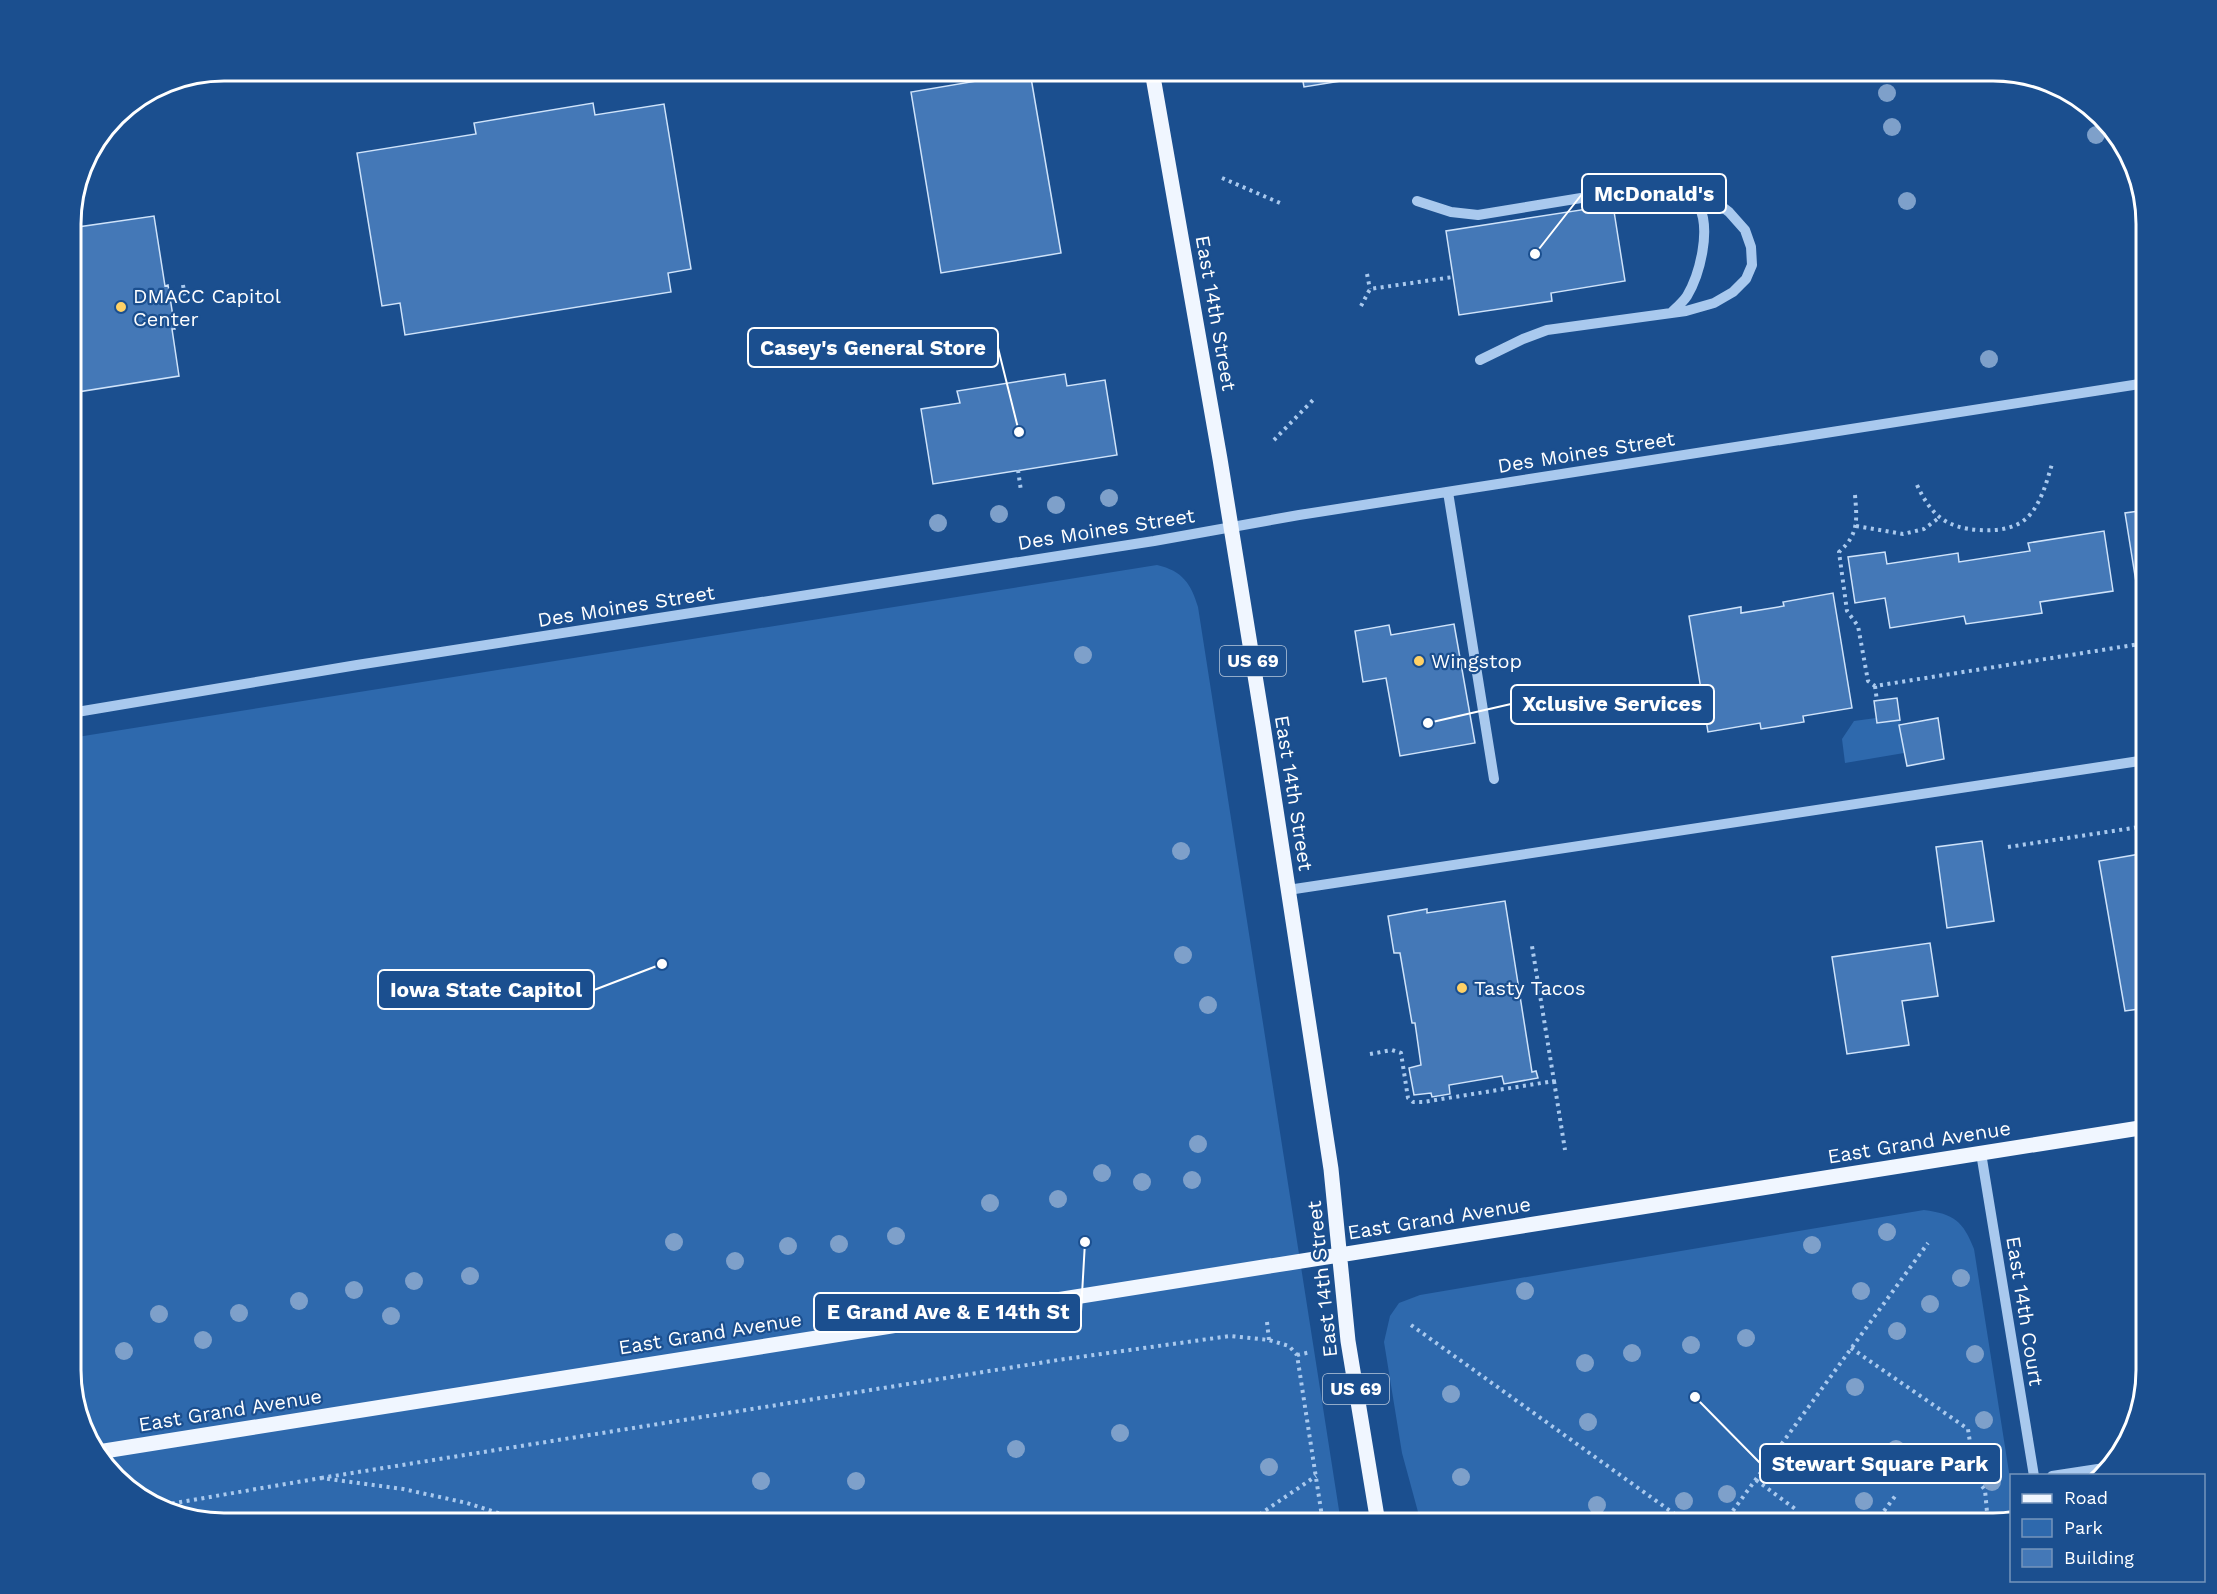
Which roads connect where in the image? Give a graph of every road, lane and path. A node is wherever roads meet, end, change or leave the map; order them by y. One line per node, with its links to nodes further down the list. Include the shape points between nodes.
1 (1154, 81): 25 (main road, East 14th Street / US 69)
2 (1222, 177): 5 (path)
3 (1677, 186): 4 (street, via 1648,187 1478,215 1451,212); 12 (street, via 1698,204 1706,223 1697,273 1687,297); 12 (street, via 1708,196 1729,212 1745,230 1752,265 1746,279 1733,292 1714,303)
4 (1417, 201)
5 (1280, 203)
6 (1367, 274): 9 (path)
7 (1453, 277): 9 (path)
8 (183, 285): 10 (path)
9 (1370, 289): 11 (path)
10 (185, 298)
11 (1361, 306)
12 (1671, 313): 13 (street, via 1547,330)
13 (1480, 360)
14 (2136, 385): 21 (street, Des Moines Street)
15 (1313, 400): 16 (path)
16 (1274, 440)
17 (2052, 464): 23 (path, via 2036,505 2021,523 1995,531 1961,529)
18 (1018, 470): 20 (path)
19 (1917, 485): 23 (path)
20 (1021, 491)
21 (1448, 492): 25 (street, Des Moines Street); 31 (street)
22 (1855, 495): 24 (path)
23 (1940, 518): 24 (path, via 1924,529 1903,534)
24 (1856, 526): 27 (path, via 1839,552 1840,564 1848,611 1858,626 1868,681)
25 (1230, 527): 29 (street, Des Moines Street); 34 (main road, East 14th Street / US 69)
26 (2136, 646): 27 (path)
27 (1875, 686): 28 (path)
28 (1877, 701)
29 (81, 711)
30 (2136, 762): 34 (street)
31 (1494, 779)
32 (2136, 828): 33 (path)
33 (2008, 847)
34 (1288, 890): 42 (main road, East 14th Street / US 69, via 1331,1169)
35 (1532, 946): 37 (path)
36 (1370, 1054): 37 (path, via 1392,1050 1401,1053 1408,1098 1413,1102)
37 (1554, 1081): 39 (path)
38 (2136, 1129): 40 (main road, East Grand Avenue)
39 (1565, 1150)
40 (1980, 1153): 42 (main road, East Grand Avenue); 51 (street, East 14th Court)
41 (1928, 1243): 46 (path)
42 (1339, 1254): 49 (main road, East Grand Avenue); 62 (main road, East 14th Street / US 69, via 1348,1341)
43 (1267, 1322): 45 (path)
44 (1411, 1325): 63 (path)
45 (1269, 1340): 48 (path, via 1289,1346); 54 (path, via 1230,1336 1058,1360)
46 (1851, 1348): 55 (path); 66 (path, via 1968,1429 1975,1477 1985,1490)
47 (1311, 1352): 48 (path)
48 (1297, 1355): 53 (path)
49 (106, 1451)
50 (2095, 1469): 52 (street)
51 (2034, 1474)
52 (2065, 1474)
53 (1316, 1476): 60 (path); 61 (path)
54 (321, 1478): 57 (path); 59 (path, via 403,1489)
55 (1756, 1480): 58 (path); 64 (path)
56 (1896, 1494): 65 (path)
57 (174, 1503)
58 (1798, 1510)
59 (497, 1513)
60 (1263, 1513)
61 (1321, 1513)
62 (1376, 1513)
63 (1672, 1513)
64 (1732, 1513)
65 (1883, 1513)
66 (1987, 1513)

